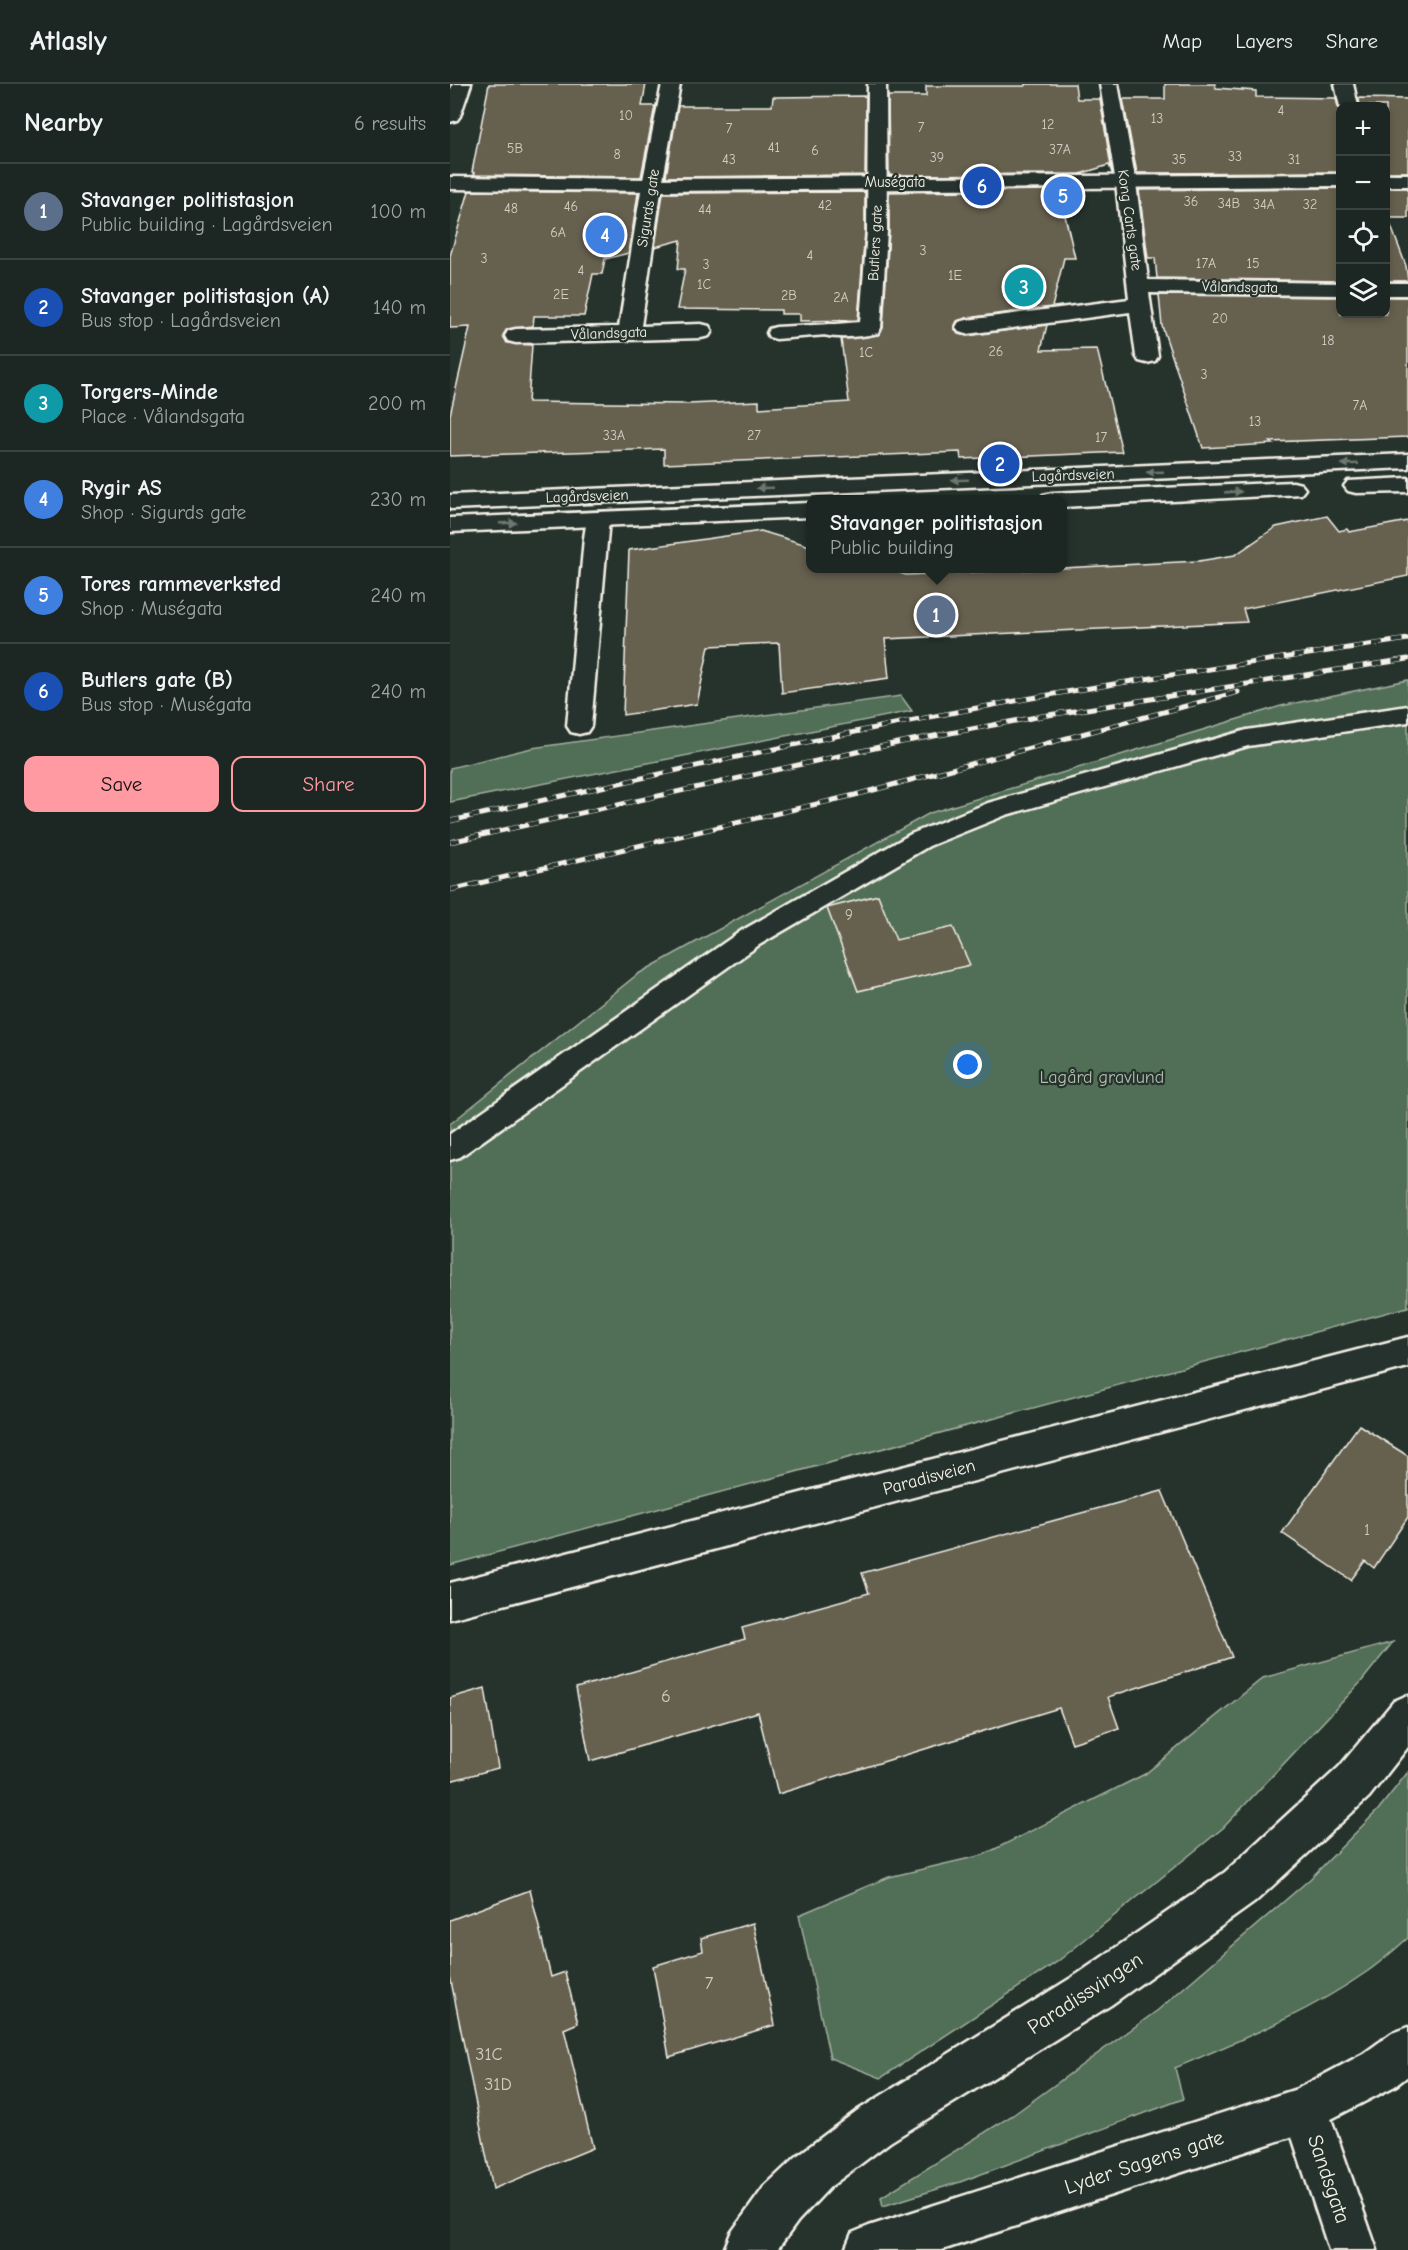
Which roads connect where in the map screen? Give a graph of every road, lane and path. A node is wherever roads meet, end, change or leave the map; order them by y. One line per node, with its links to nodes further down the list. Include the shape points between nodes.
1 (462, 84): 7 (street)
2 (671, 84): 14 (street, Sigurds gate)
3 (877, 84): 12 (street, Butlers gate)
4 (1108, 84): 11 (street, Kong Carls gate)
5 (1344, 84): 6 (street)
6 (1348, 102)
7 (450, 116)
8 (1336, 180): 11 (street, Muségata)
9 (1390, 180): 10 (street)
10 (1408, 180)
11 (1125, 181): 12 (street, Muségata); 18 (street, Kong Carls gate)
12 (877, 182): 14 (street, Muségata); 20 (street, Butlers gate, via 870,327)
13 (450, 183): 14 (street, Muségata)
14 (652, 185): 22 (street, Sigurds gate)
15 (1336, 289): 18 (street, Vålandsgata)
16 (1390, 289): 17 (street)
17 (1408, 289)
18 (1139, 295): 19 (street, Vålandsgata); 25 (street, Kong Carls gate)
19 (967, 327)
20 (832, 330): 23 (lane)
21 (701, 331): 22 (street, Vålandsgata)
22 (629, 332): 24 (street, Vålandsgata)
23 (776, 333)
24 (516, 336)
25 (1147, 357)
26 (1408, 461): 29 (street, Lagårdsveien, one-way to 29)
27 (1408, 485): 28 (street, Lagårdsveien, one-way to 27)
28 (1067, 499)
29 (450, 501)
30 (806, 510): 31 (street, Lagårdsveien)
31 (598, 519): 32 (street, Lagårdsveien, one-way to 31); 34 (lane)
32 (450, 525)
33 (1408, 714): 35 (lane, via 1247,738 997,809 920,840 750,938)
34 (579, 726)
35 (450, 1149)
36 (1408, 1352): 37 (street, Paradisveien)
37 (450, 1601)
38 (1408, 1715): 41 (street, Paradissvingen, via 1354,1782 1240,1887 1095,1989 874,2126 814,2171 781,2204)
39 (1408, 2049): 40 (street, Lyder Sagens gate, via 1379,2070)
40 (1306, 2109): 42 (street, Lyder Sagens gate); 43 (street, Sandsgata)
41 (748, 2250)
42 (869, 2250)
43 (1353, 2250)

